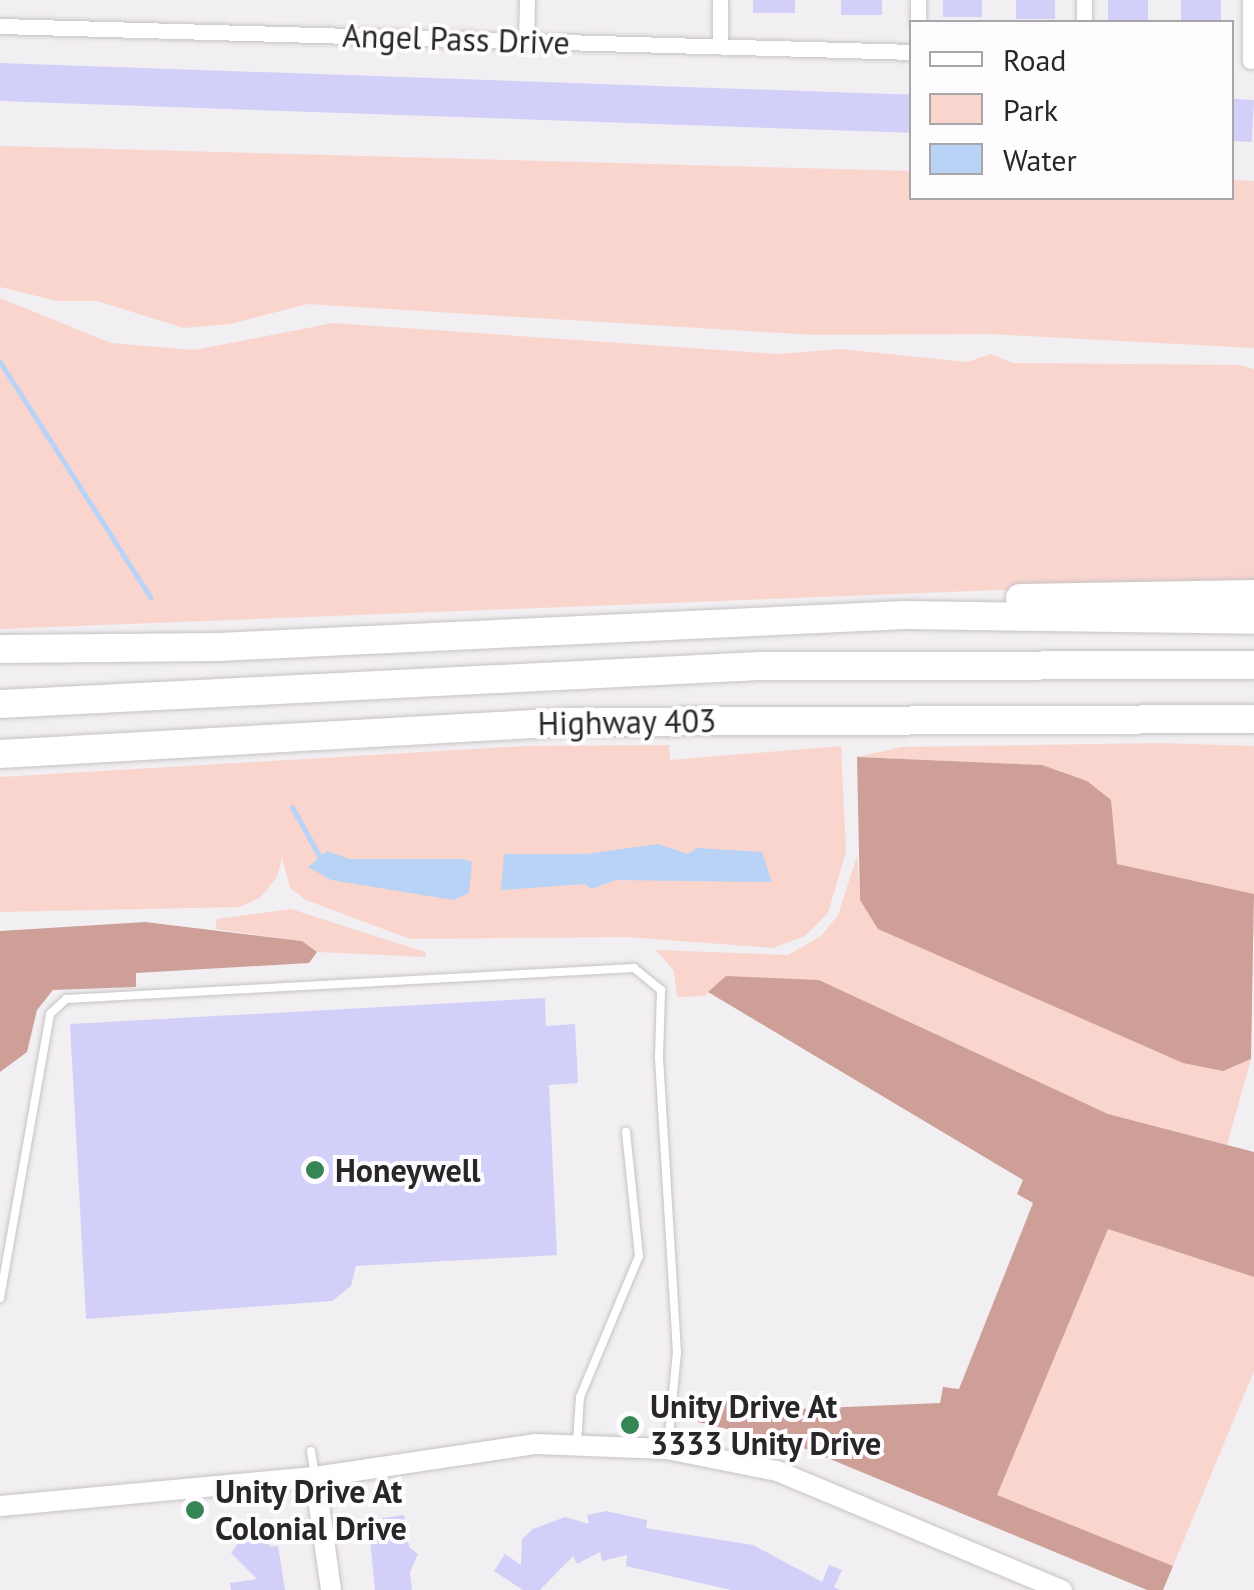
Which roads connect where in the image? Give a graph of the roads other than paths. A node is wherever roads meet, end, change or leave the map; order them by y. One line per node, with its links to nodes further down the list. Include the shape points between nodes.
1 (527, 0): 5 (street)
2 (720, 0): 6 (street)
3 (1250, 0): 8 (street)
4 (0, 26): 5 (street, Angel Pass Drive)
5 (526, 42): 6 (street, Angel Pass Drive)
6 (720, 46): 7 (street, Angel Pass Drive)
7 (909, 52)
8 (1252, 61)
9 (1254, 594): 10 (highway, via 1007,598)
10 (905, 615): 11 (highway); 12 (highway, via 218,647)
11 (1254, 620)
12 (0, 649)
13 (1254, 665): 14 (highway, via 741,666)
14 (0, 704)
15 (1254, 719): 16 (highway, Highway 403, via 568,722)
16 (0, 754)
17 (626, 1132): 19 (lane, via 638,1256 580,1397)
18 (0, 1298): 20 (lane, via 50,1014 66,999 634,968 661,990 659,1058 677,1352)
19 (576, 1446): 20 (street); 22 (street, via 535,1444)
20 (667, 1450): 25 (street, via 778,1471)
21 (311, 1451): 22 (lane)
22 (314, 1477): 23 (street); 24 (street)
23 (0, 1506)
24 (330, 1590)
25 (1062, 1590)

